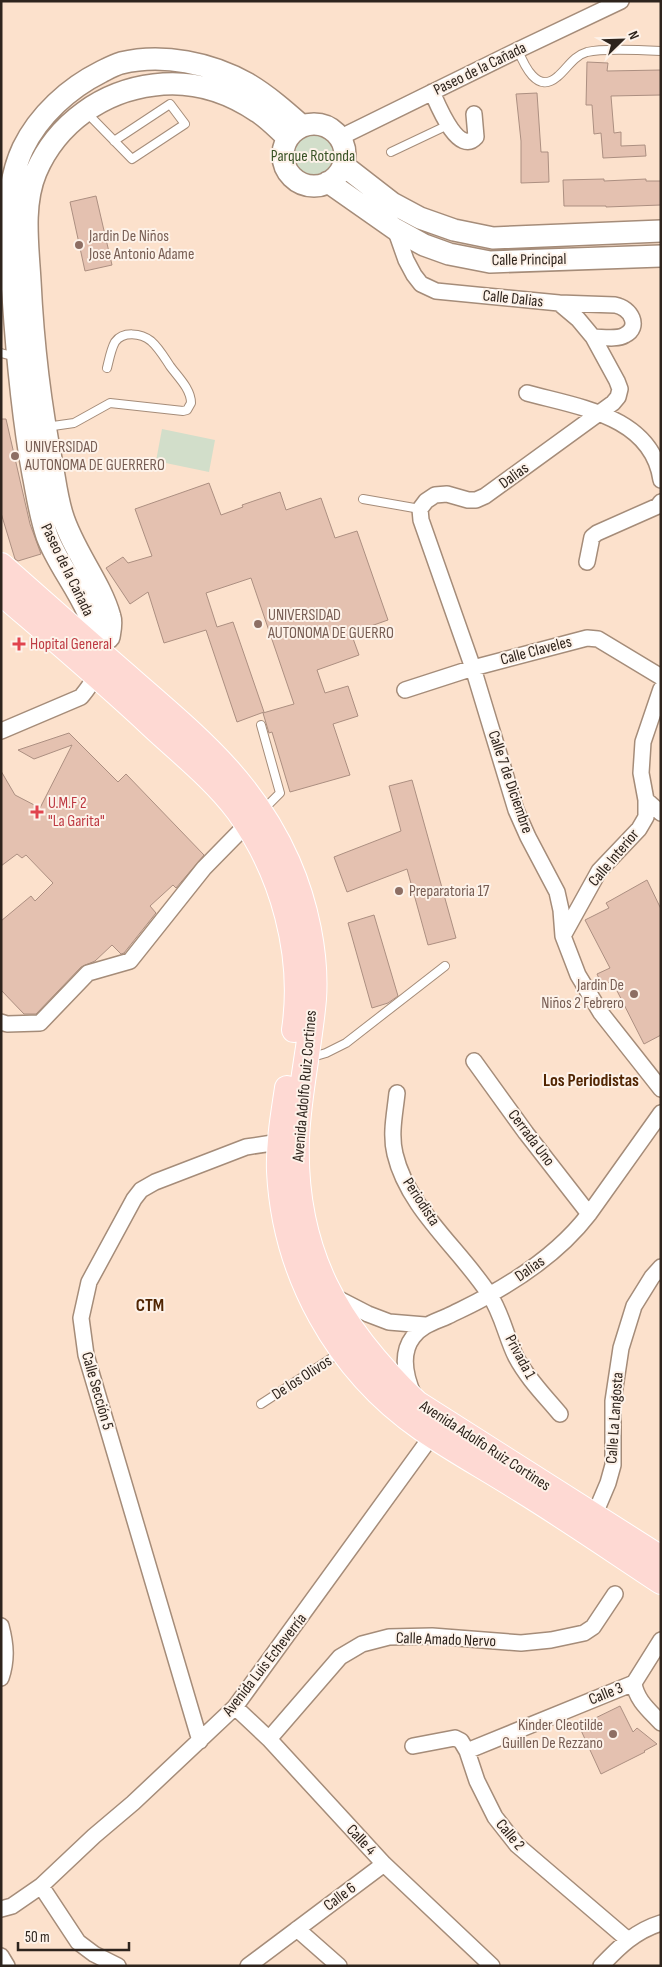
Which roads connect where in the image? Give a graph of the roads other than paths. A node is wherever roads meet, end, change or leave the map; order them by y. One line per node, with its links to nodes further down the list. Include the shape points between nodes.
1 (621, 1): 2 (street, Paseo de la Cañada)
2 (518, 50): 3 (lane, via 524,66 533,78 541,82 557,78 586,53); 4 (street, Paseo de la Cañada)
3 (661, 51)
4 (432, 92): 7 (street); 9 (street, Paseo de la Cañada)
5 (85, 111): 8 (street, Paseo de la Cañada, via 128,89 156,84 186,84 233,97); 10 (lane); 24 (street, Paseo de la Cañada, via 52,146 36,172 29,201 33,340)
6 (474, 114): 7 (street, via 476,137 473,140 461,139)
7 (448, 125): 11 (lane)
8 (295, 132): 9 (street, via 314,124 325,126); 13 (street, via 283,152 284,166 292,178 305,186 320,186); 20 (street, Paseo de la Cañada, via 276,104 249,85 218,69 186,61 151,59 119,64 88,79 59,100 37,125 23,148 12,182 8,211)
9 (339, 138): 12 (street, via 345,153)
10 (114, 141): 10 (lane, via 170,104 184,124 132,159)
11 (391, 152)
12 (343, 165): 13 (street); 14 (street, Calle Principal)
13 (328, 182): 15 (street, Calle Principal)
14 (389, 200): 15 (street, Calle Dalias); 16 (street, Calle Principal, via 420,218 454,230 493,238)
15 (395, 229): 17 (street, Calle Principal, via 449,254 490,262); 18 (street, Calle Dalias, via 406,260 421,284 436,291)
16 (661, 231)
17 (661, 256)
18 (559, 303): 19 (street, Calle Dalias); 19 (street, via 615,305 628,310 633,324 626,335)
19 (593, 337): 23 (street, Calle Dalias, via 620,389 618,397)
20 (9, 355): 32 (street, Paseo de la Cañada, via 47,537 94,625)
21 (107, 368): 24 (lane, via 114,343 119,338 125,334 147,338 188,391 191,396 189,407 182,411 110,403 74,423)
22 (527, 393): 23 (street)
23 (601, 413): 25 (street, via 635,431 651,449); 28 (street, Dalias, via 485,496 468,500 447,494 435,495)
24 (45, 428): 32 (street, Paseo de la Cañada, via 61,512 111,620 109,637)
25 (660, 475)
26 (363, 499): 28 (lane)
27 (661, 502): 29 (street, via 592,537)
28 (420, 509): 33 (street, Calle 7 de Diciembre, via 420,520)
29 (587, 562)
30 (1, 565): 32 (main road, Avenida Adolfo Ruiz Cortines)
31 (1, 593): 34 (main road, Avenida Adolfo Ruiz Cortines)
32 (96, 648): 34 (street); 42 (main road, Avenida Adolfo Ruiz Cortines, via 229,770 250,794)
33 (473, 668): 35 (street, Calle Claveles, via 587,638 598,639); 37 (street, Calle Claveles); 43 (street, Calle 7 de Diciembre, via 516,810 557,892)
34 (96, 674): 39 (street, via 81,697); 42 (main road, Avenida Adolfo Ruiz Cortines, via 208,778 237,811)
35 (661, 677)
36 (661, 689): 40 (street, Calle Interior, via 643,742 641,773)
37 (405, 690)
38 (261, 725): 42 (lane, via 280,793)
39 (1, 731)
40 (646, 800): 41 (street); 43 (street, Calle Interior, via 646,817 640,829 599,871)
41 (661, 813)
42 (254, 818): 45 (street, via 204,868 130,961 88,973 40,1023); 46 (main road, Avenida Adolfo Ruiz Cortines, via 271,827 289,864 304,909 312,955 314,997); 51 (main road, Avenida Adolfo Ruiz Cortines, via 259,844 280,892 292,936 298,982)
43 (563, 936): 48 (street, Calle 7 de Diciembre, via 578,975 601,1013)
44 (445, 966): 46 (lane, via 346,1043)
45 (1, 1022)
46 (306, 1058): 54 (main road, Avenida Adolfo Ruiz Cortines, via 297,1137 297,1180 313,1256)
47 (474, 1061): 52 (street, Cerrada Uno)
48 (661, 1089)
49 (397, 1093): 55 (street, Periodista, via 394,1153 404,1181)
50 (661, 1112): 52 (street, Dalias)
51 (279, 1142): 57 (main road, Avenida Adolfo Ruiz Cortines, via 284,1215 294,1258 312,1302); 73 (street, Calle Sección 5, via 246,1148 155,1182 142,1190 89,1282 80,1318 86,1355)
52 (590, 1214): 55 (street, Dalias, via 553,1253)
53 (661, 1267): 62 (street, Calle La Langosta, via 634,1306 622,1348 613,1401 613,1465)
54 (330, 1295): 56 (street, via 389,1322); 58 (main road, Avenida Adolfo Ruiz Cortines, via 357,1338 386,1374)
55 (490, 1295): 56 (street, Dalias); 60 (street, Privada 1, via 516,1356)
56 (426, 1325): 58 (street, Dalias, via 412,1338 405,1354 410,1387)
57 (342, 1352): 59 (lane, De los Olivos); 61 (main road, Avenida Adolfo Ruiz Cortines, via 384,1398 422,1429)
58 (417, 1403): 61 (main road, Avenida Adolfo Ruiz Cortines)
59 (261, 1404)
60 (560, 1414)
61 (438, 1428): 62 (main road, Avenida Adolfo Ruiz Cortines); 64 (main road, Avenida Adolfo Ruiz Cortines); 70 (street, Avenida Luis Echeverría)
62 (594, 1516): 63 (main road, Avenida Adolfo Ruiz Cortines)
63 (661, 1558)
64 (661, 1582)
65 (615, 1594): 72 (street, Calle Amado Nervo, via 593,1627 584,1633 551,1640 521,1643 432,1636 389,1637 362,1644 340,1657)
66 (1, 1626): 68 (street, via 6,1645)
67 (661, 1640): 69 (street)
68 (1, 1678)
69 (634, 1683): 71 (street, via 639,1700); 75 (street, Calle 3)
70 (236, 1707): 72 (street, Calle 4); 73 (street, Avenida Luis Echeverría)
71 (661, 1723)
72 (269, 1739): 76 (street, Calle 4)
73 (200, 1741): 77 (street, Avenida Luis Echeverría)
74 (413, 1746): 75 (street, via 455,1738 461,1740)
75 (467, 1751): 81 (street, Calle 2, via 477,1781 495,1817 516,1845)
76 (384, 1864): 80 (street, Calle 6); 87 (street, Calle 4)
77 (41, 1886): 78 (street, Avenida Luis Echeverría, via 12,1906); 84 (street, via 78,1942)
78 (1, 1909)
79 (661, 1923): 81 (street)
80 (297, 1929): 85 (street, Calle 6); 86 (street)
81 (627, 1939): 88 (street)
82 (1, 1956): 83 (street)
83 (7, 1966)
84 (118, 1966)
85 (248, 1966)
86 (339, 1966)
87 (492, 1966)
88 (600, 1966)

